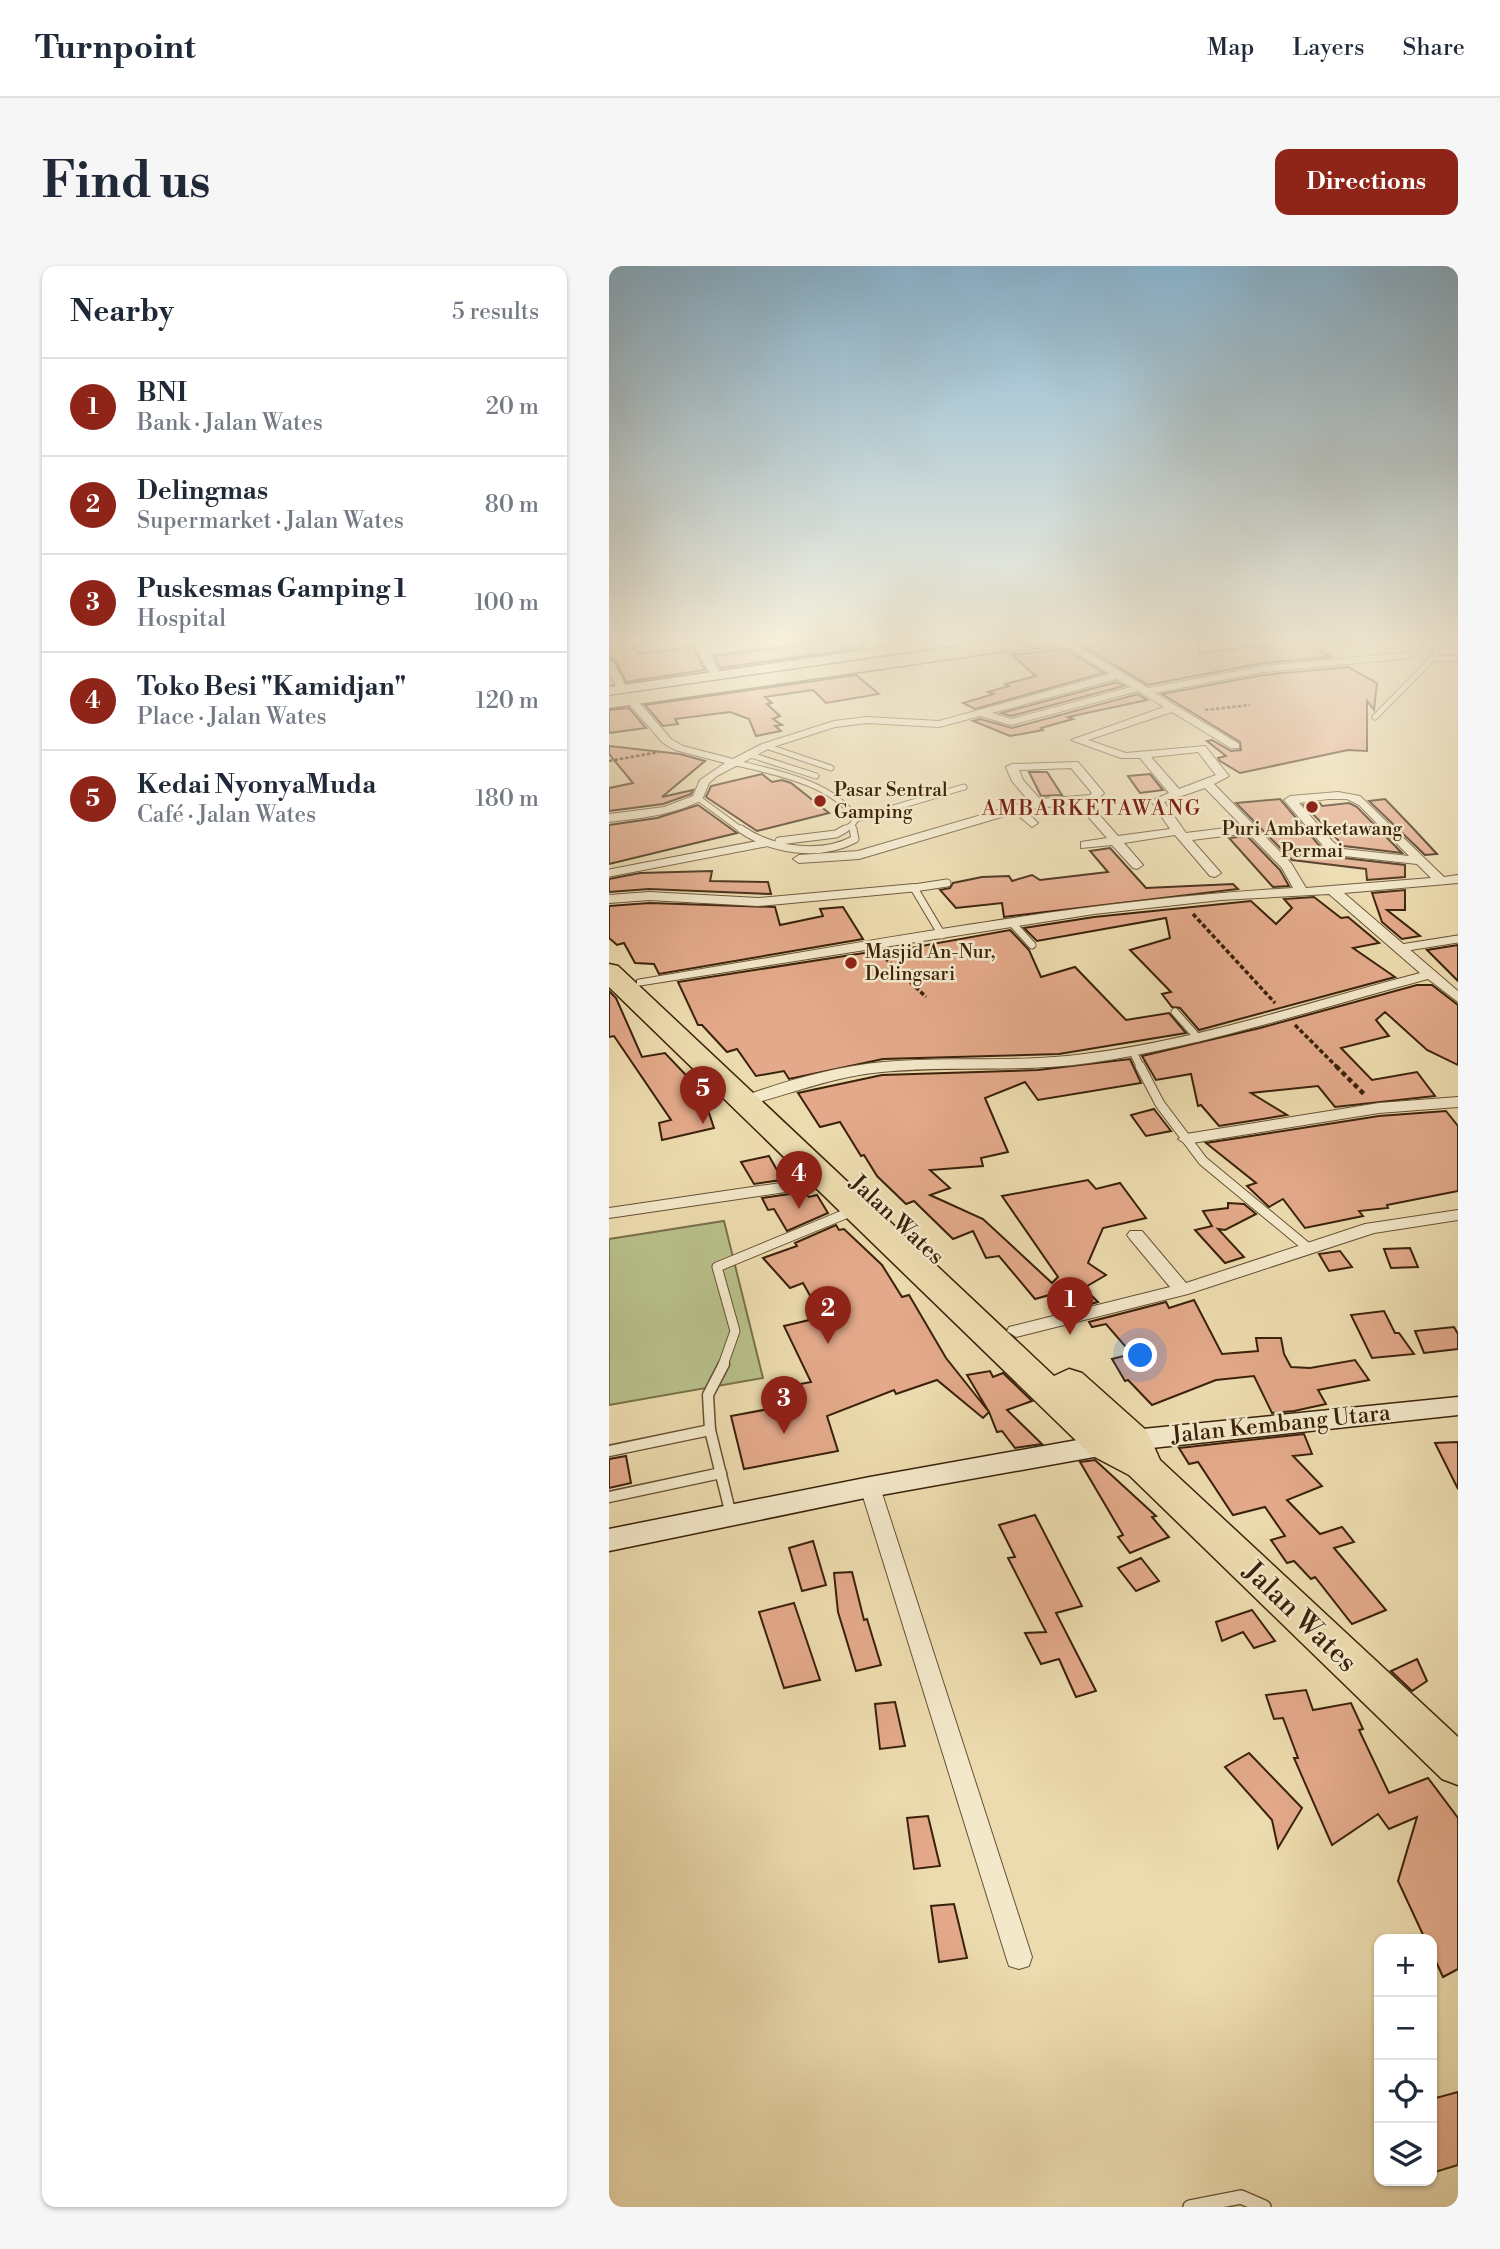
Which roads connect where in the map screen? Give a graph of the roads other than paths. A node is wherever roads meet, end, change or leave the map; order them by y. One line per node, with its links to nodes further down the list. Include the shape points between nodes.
1 (659, 732): 11 (street, via 679,748)
2 (806, 732): 6 (street)
3 (1105, 732): 5 (street)
4 (1210, 732): 8 (street)
5 (1077, 740): 7 (street); 10 (street, via 1121,755)
6 (766, 746): 9 (street); 12 (lane, via 831,768)
7 (1061, 746)
8 (1235, 746)
9 (748, 754): 11 (street); 12 (lane)
10 (1143, 754): 14 (street, via 1204,749 1223,776); 16 (street)
11 (733, 762): 13 (lane); 17 (street, via 704,782)
12 (816, 776): 13 (lane)
13 (804, 782): 22 (lane, via 854,812)
14 (1207, 783): 16 (street); 24 (street)
15 (964, 787): 22 (lane)
16 (1175, 792): 25 (street, via 1156,804)
17 (698, 798): 21 (street, via 653,812); 27 (lane)
18 (1079, 799): 19 (street); 19 (street, via 1098,795 1075,764 1012,767); 26 (street)
19 (1037, 803): 20 (street)
20 (1018, 810): 23 (street); 29 (street, via 859,855)
21 (609, 818)
22 (854, 822): 27 (lane, via 836,834); 27 (lane, via 855,839 849,845)
23 (1032, 823)
24 (1251, 829): 25 (street); 39 (street, via 1287,866)
25 (1181, 834): 26 (street); 33 (street)
26 (1117, 839): 28 (street); 31 (street)
27 (763, 844): 32 (lane)
28 (1085, 845)
29 (799, 859)
30 (1422, 861): 30 (street, via 1340,852 1290,800 1360,799); 35 (street)
31 (1137, 865)
32 (609, 873)
33 (1215, 873)
34 (1458, 879): 35 (street)
35 (1441, 881): 38 (street)
36 (947, 883): 37 (lane)
37 (914, 888): 40 (street, via 758,902 649,896); 42 (lane)
38 (1333, 891): 39 (street); 45 (street)
39 (1302, 892): 41 (street, via 1094,910)
40 (609, 899)
41 (1012, 923): 42 (street); 44 (lane)
42 (942, 935): 49 (street)
43 (1458, 939): 45 (lane)
44 (1032, 945)
45 (1401, 948): 48 (street)
46 (609, 952): 49 (highway, Jalan Wates)
47 (609, 972): 54 (highway, Jalan Wates)
48 (1431, 974): 50 (street); 52 (street)
49 (642, 983): 54 (highway, Jalan Wates)
50 (1458, 998)
51 (1175, 1012): 52 (lane)
52 (1198, 1038): 53 (street)
53 (1133, 1052): 54 (street, via 1081,1059 884,1067 823,1077); 56 (lane, via 1160,1104)
54 (753, 1098): 57 (highway, Jalan Wates); 64 (highway, Jalan Wates)
55 (1458, 1102): 56 (street, via 1378,1108)
56 (1186, 1139): 62 (lane, via 1225,1181)
57 (828, 1181): 58 (highway, Jalan Wates); 59 (street)
58 (856, 1210): 66 (lane, via 717,1266 735,1331 708,1395); 67 (highway, Jalan Wates)
59 (609, 1213)
60 (1458, 1215): 62 (street, via 1371,1228)
61 (1136, 1236): 63 (street)
62 (1307, 1247): 63 (street)
63 (1182, 1290): 64 (street)
64 (1016, 1331): 67 (highway, Jalan Wates)
65 (1458, 1406): 67 (street, Jalan Kembang Utara)
66 (710, 1430): 68 (lane); 69 (lane)
67 (1127, 1450): 70 (street, Jalan Kembang Utara); 74 (highway, Jalan Wates)
68 (609, 1451)
69 (721, 1473): 71 (lane); 72 (lane)
70 (870, 1487): 72 (street, Jalan Kembang Utara); 75 (street)
71 (609, 1497)
72 (731, 1515): 73 (street, Jalan Kembang Utara)
73 (609, 1540)
74 (1458, 1766)
75 (1019, 1957)
76 (1190, 2207): 77 (lane, via 1241,2197)
77 (1264, 2207)

